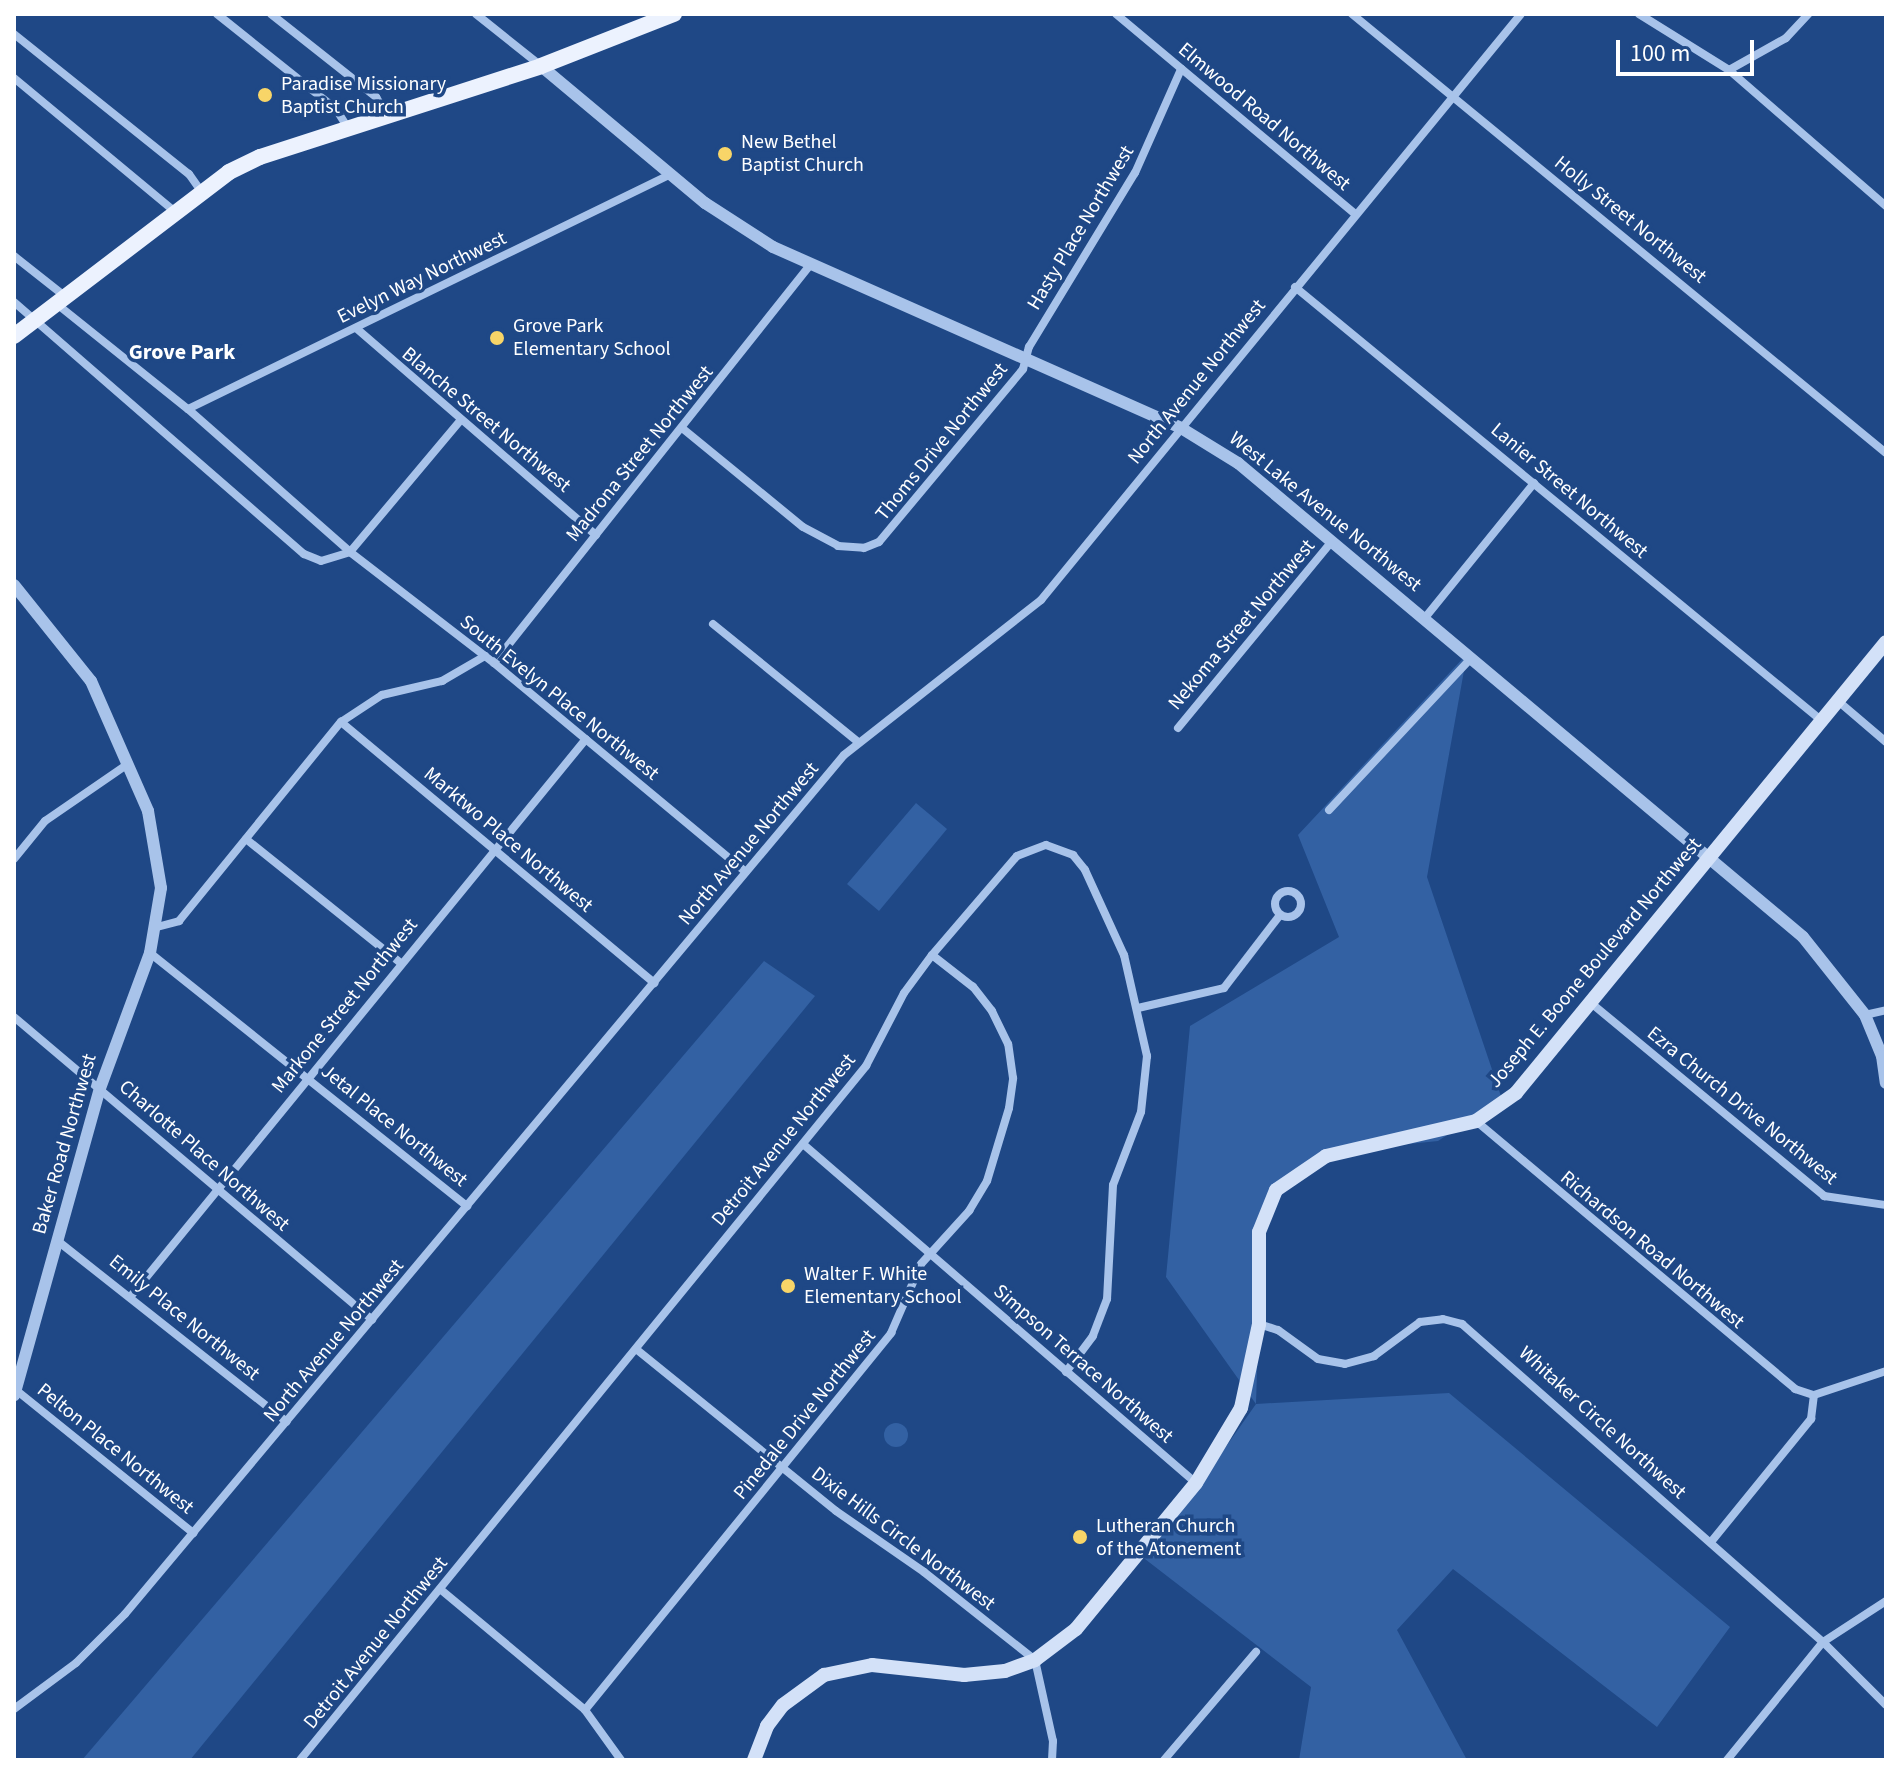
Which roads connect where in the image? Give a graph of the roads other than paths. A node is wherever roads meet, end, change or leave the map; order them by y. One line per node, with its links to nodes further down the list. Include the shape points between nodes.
1 (217, 14): 18 (street, via 336,109)
2 (271, 14): 17 (street, via 376,97)
3 (476, 14): 12 (street)
4 (674, 14): 10 (main road)
5 (1116, 14): 13 (street, Elmwood Road Northwest)
6 (1352, 14): 16 (street, Holly Street Northwest)
7 (1521, 14): 16 (street, North Avenue Northwest)
8 (1639, 14): 14 (street)
9 (1808, 14): 14 (street, via 1786,38)
10 (641, 20): 12 (main road)
11 (14, 34): 20 (street, via 189,174)
12 (541, 66): 17 (main road); 19 (street, West Lake Avenue Northwest)
13 (1181, 69): 23 (street, Elmwood Road Northwest); 32 (street, Hasty Place Northwest, via 1135,173 1080,258)
14 (1729, 70): 21 (street)
15 (14, 78): 22 (street)
16 (1452, 96): 23 (street, North Avenue Northwest); 37 (street, Holly Street Northwest)
17 (387, 115): 18 (main road)
18 (348, 128): 20 (main road, via 260,157)
19 (669, 175): 25 (street, West Lake Avenue Northwest, via 737,226); 30 (street, Evelyn Way Northwest)
20 (200, 190): 22 (main road)
21 (1886, 206)
22 (173, 210): 28 (main road)
23 (1355, 214): 26 (street, North Avenue Northwest)
24 (14, 256): 28 (street, South Evelyn Place Northwest)
25 (810, 265): 32 (street, West Lake Avenue Northwest); 35 (street, Madrona Street Northwest)
26 (1295, 287): 36 (street, North Avenue Northwest); 38 (street, Lanier Street Northwest)
27 (14, 302): 29 (street)
28 (63, 302): 29 (main road); 33 (street, South Evelyn Place Northwest)
29 (37, 321): 31 (main road); 41 (street, via 304,554 321,561)
30 (356, 328): 33 (street, Evelyn Way Northwest); 34 (street, Blanche Street Northwest)
31 (14, 336)
32 (1026, 360): 35 (street, Thoms Drive Northwest, via 891,532 864,548 838,546 803,527); 36 (street, West Lake Avenue Northwest)
33 (188, 409): 41 (street, South Evelyn Place Northwest)
34 (460, 421): 39 (street, Blanche Street Northwest); 41 (street)
35 (682, 428): 39 (street, Madrona Street Northwest)
36 (1181, 428): 40 (street, West Lake Avenue Northwest, via 1238,463); 54 (street, North Avenue Northwest, via 1041,600)
37 (1886, 453)
38 (1534, 483): 43 (street); 50 (street, Lanier Street Northwest)
39 (596, 535): 48 (street, Madrona Street Northwest)
40 (1332, 541): 43 (street, West Lake Avenue Northwest); 52 (street, Nekoma Street Northwest)
41 (350, 552): 46 (street, South Evelyn Place Northwest)
42 (14, 585): 56 (street, Baker Road Northwest, via 82,665)
43 (1424, 619): 47 (street, West Lake Avenue Northwest)
44 (713, 624): 54 (street)
45 (1886, 642): 49 (main road, Joseph E. Boone Boulevard Northwest)
46 (485, 656): 48 (street, South Evelyn Place Northwest); 51 (street, via 442,681 382,695)
47 (1471, 658): 57 (street); 61 (street, West Lake Avenue Northwest)
48 (494, 663): 53 (street, South Evelyn Place Northwest)
49 (1838, 701): 50 (main road, Joseph E. Boone Boulevard Northwest); 55 (street)
50 (1822, 721): 61 (main road, Joseph E. Boone Boulevard Northwest)
51 (341, 722): 58 (street); 59 (street, Marktwo Place Northwest)
52 (1178, 728)
53 (586, 739): 59 (street, Markone Street Northwest); 62 (street, South Evelyn Place Northwest)
54 (857, 741): 62 (street, North Avenue Northwest)
55 (1886, 742)
56 (128, 764): 60 (street, via 45,821); 64 (street, Baker Road Northwest, via 158,847)
57 (1329, 810)
58 (246, 839): 64 (street, via 179,921); 67 (street)
59 (493, 849): 67 (street, Markone Street Northwest); 68 (street, Marktwo Place Northwest)
60 (14, 859)
61 (1709, 859): 69 (main road, Joseph E. Boone Boulevard Northwest); 72 (street, West Lake Avenue Northwest, via 1803,937)
62 (746, 872): 68 (street, North Avenue Northwest)
63 (1280, 915): 70 (street, via 1224,988)
64 (157, 927): 65 (street, Baker Road Northwest)
65 (150, 953): 74 (street, Jetal Place Northwest); 76 (street, Baker Road Northwest)
66 (932, 955): 70 (street, Detroit Avenue Northwest, via 1017,856 1035,847 1057,847 1085,870 1124,955); 78 (street, Detroit Avenue Northwest, via 904,993 866,1066); 83 (street, Pinedale Drive Northwest, via 992,1011 1008,1044 1013,1078 987,1181 969,1211)
67 (401, 963): 74 (street, Markone Street Northwest)
68 (654, 983): 81 (street, North Avenue Northwest)
69 (1591, 1003): 77 (main road, Joseph E. Boone Boulevard Northwest, via 1516,1093); 80 (street, Ezra Church Drive Northwest, via 1824,1196)
70 (1138, 1008): 91 (street, Detroit Avenue Northwest, via 1147,1085 1113,1185 1107,1299 1093,1336)
71 (1886, 1010): 72 (street)
72 (1865, 1015): 75 (street, West Lake Avenue Northwest, via 1882,1056)
73 (14, 1017): 76 (street, Charlotte Place Northwest)
74 (308, 1077): 79 (street, Markone Street Northwest); 81 (street, Jetal Place Northwest)
75 (1886, 1083)
76 (100, 1088): 79 (street, Charlotte Place Northwest); 82 (street, Baker Road Northwest)
77 (1476, 1121): 86 (main road, Joseph E. Boone Boulevard Northwest, via 1345,1149 1286,1179 1269,1202 1259,1232); 93 (street, Richardson Road Northwest, via 1795,1389)
78 (803, 1144): 83 (street, Simpson Terrace Northwest); 88 (street, Detroit Avenue Northwest)
79 (216, 1191): 84 (street, Markone Street Northwest); 85 (street, Charlotte Place Northwest)
80 (1886, 1205)
81 (467, 1206): 85 (street, North Avenue Northwest)
82 (59, 1242): 84 (street, Emily Place Northwest); 89 (street, Baker Road Northwest)
83 (932, 1252): 91 (street, Simpson Terrace Northwest); 95 (street, Pinedale Drive Northwest, via 912,1279 891,1333)
84 (131, 1296): 94 (street, Emily Place Northwest)
85 (372, 1320): 94 (street, North Avenue Northwest)
86 (1259, 1324): 96 (main road, Joseph E. Boone Boulevard Northwest, via 1241,1408); 98 (street, Whitaker Circle Northwest, via 1278,1330 1318,1359 1345,1364 1374,1356 1420,1322 1443,1319 1462,1324)
87 (14, 1349): 89 (street)
88 (636, 1349): 95 (street, Dixie Hills Circle Northwest); 99 (street, Detroit Avenue Northwest)
89 (27, 1358): 92 (street, Baker Road Northwest)
90 (1886, 1371): 93 (street)
91 (1066, 1372): 96 (street, Simpson Terrace Northwest)
92 (15, 1392): 97 (street, Pelton Place Northwest)
93 (1814, 1395): 98 (street, via 1811,1419)
94 (287, 1422): 97 (street, North Avenue Northwest)
95 (783, 1468): 103 (street, Dixie Hills Circle Northwest); 106 (street, Pinedale Drive Northwest)
96 (1196, 1483): 103 (main road, Joseph E. Boone Boulevard Northwest, via 1076,1629)
97 (193, 1533): 105 (street, North Avenue Northwest, via 100,1640)
98 (1711, 1542): 101 (street, Whitaker Circle Northwest)
99 (440, 1589): 106 (street); 107 (street, Detroit Avenue Northwest)
100 (1886, 1601): 101 (street)
101 (1823, 1642): 104 (street, Whitaker Circle Northwest); 112 (street)
102 (1256, 1652): 111 (street)
103 (1035, 1660): 109 (main road, Joseph E. Boone Boulevard Northwest, via 982,1675 872,1665 824,1675 783,1705 767,1726); 110 (street, via 1053,1741)
104 (1886, 1705)
105 (14, 1709)
106 (585, 1710): 108 (street)
107 (300, 1760)
108 (621, 1760)
109 (754, 1760)
110 (1052, 1760)
111 (1164, 1760)
112 (1727, 1760)

